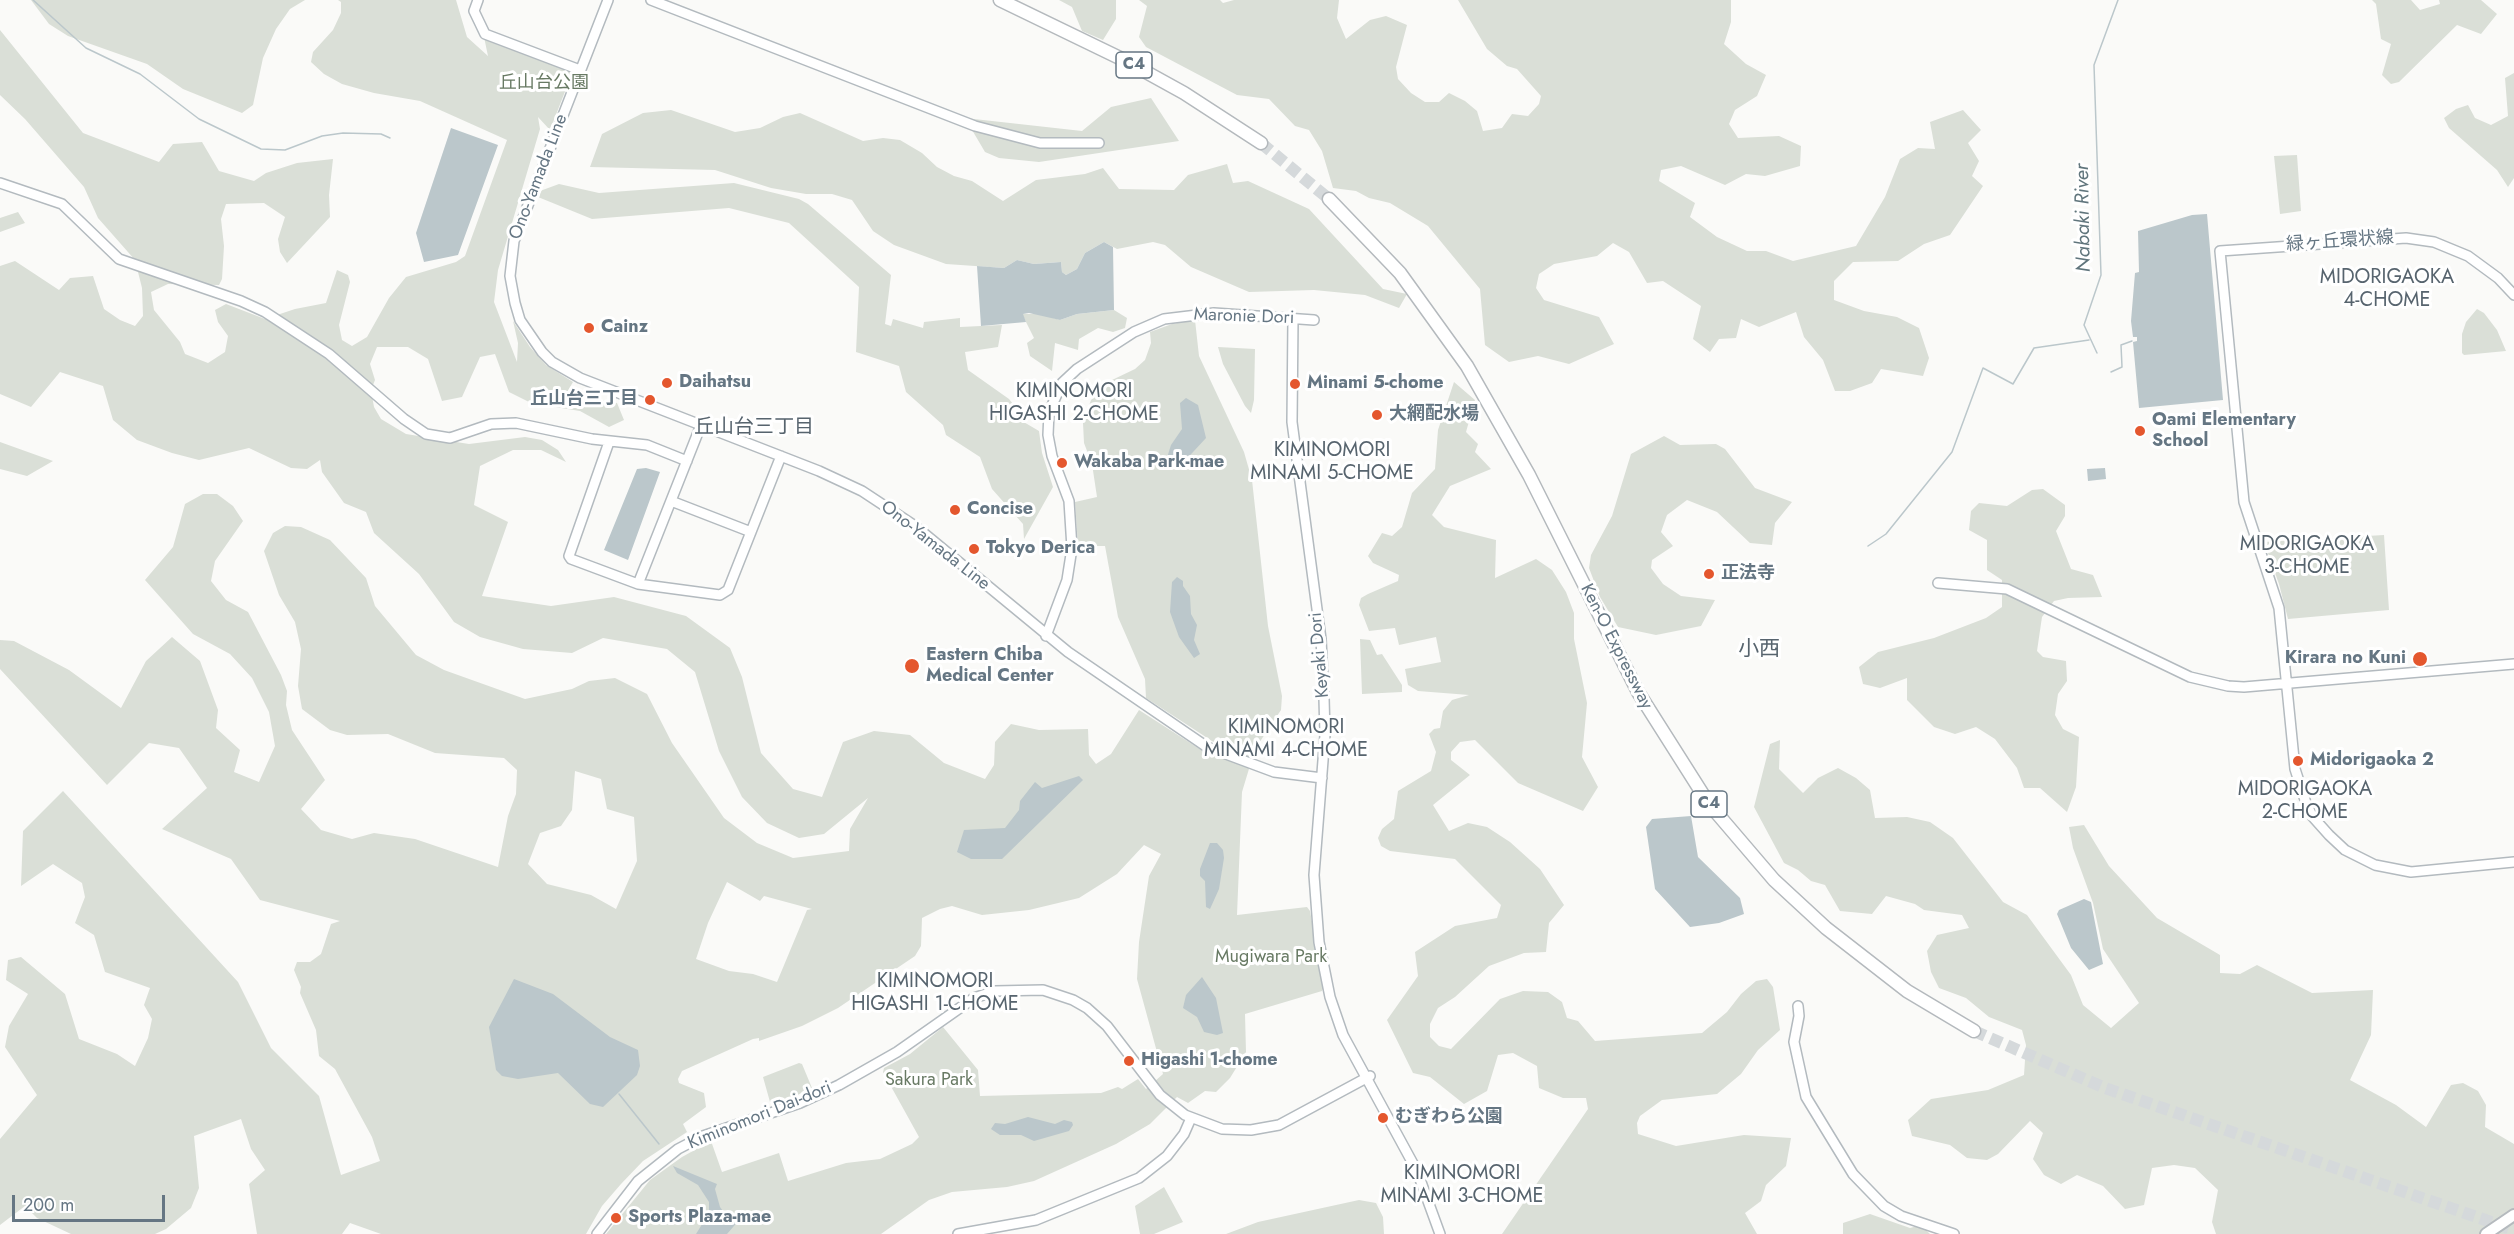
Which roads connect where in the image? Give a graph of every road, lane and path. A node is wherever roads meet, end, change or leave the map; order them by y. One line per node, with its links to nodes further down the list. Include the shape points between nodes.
1 (478, 0): 5 (street, via 474,11 485,34)
2 (608, 0): 5 (street, Ono-Yamada Line)
3 (651, 0): 7 (street, via 975,126 1040,143)
4 (1000, 0): 6 (highway, C4, via 1126,61)
5 (580, 70): 13 (street, Ono-Yamada Line, via 514,241 510,276 520,320 536,346 567,372)
6 (1261, 142)
7 (1099, 143)
8 (0, 183): 14 (street, via 62,204 119,259 265,312 329,354 414,428 426,434 450,438 503,423)
9 (1329, 199): 27 (highway, Ken-O Expressway / C4, via 1400,273 1467,366 1529,475 1658,727 1709,804 1781,886 1826,928 1874,968)
10 (2514, 295): 23 (street, 緑ヶ丘環状線, via 2468,256 2434,242 2388,237 2220,251 2244,502 2276,595)
11 (1293, 319): 12 (street, Maronie Dori); 21 (street, Maronie Dori, via 1214,313 1164,319 1134,332 1062,383 1049,412 1048,435 1069,501 1072,548 1066,580); 24 (street, Keyaki Dori, via 1292,422 1323,661)
12 (1314, 320)
13 (701, 425): 15 (street, Ono-Yamada Line); 16 (street)
14 (609, 442): 16 (street, via 646,445); 20 (street, via 569,555)
15 (781, 456): 18 (street); 21 (street, Ono-Yamada Line, via 857,488 894,511)
16 (687, 461): 17 (street)
17 (671, 501): 18 (street); 20 (street)
18 (751, 532): 20 (street, via 726,594)
19 (1938, 583): 23 (street, via 2007,589 2206,681 2244,687)
20 (638, 584)
21 (1046, 636): 24 (street, Ono-Yamada Line, via 1207,747 1274,772)
22 (2514, 664): 23 (street)
23 (2288, 683): 25 (street, via 2297,781 2312,816 2345,850 2375,865 2411,872)
24 (1322, 778): 28 (street, Keyaki Dori, via 1314,875 1319,942 1343,1035)
25 (2514, 862)
26 (1798, 1006): 35 (street, via 1794,1042 1806,1097 1853,1174 1884,1206)
27 (1974, 1031)
28 (1368, 1077): 29 (street, Kiminomori Dai-dori, via 1273,1126 1232,1130); 33 (street, via 1417,1171); 34 (street, via 1431,1188)
29 (1191, 1118): 31 (street, Kiminomori Dai-dori, via 1160,1095 1107,1026 1087,1008 1043,990 995,991 974,998 897,1052 839,1085 678,1149 638,1181); 32 (street, via 1167,1156 1139,1178 1036,1220)
30 (2514, 1215): 36 (main road)
31 (599, 1232)
32 (958, 1234)
33 (1440, 1234)
34 (1445, 1234)
35 (1954, 1234)
36 (2486, 1234)

